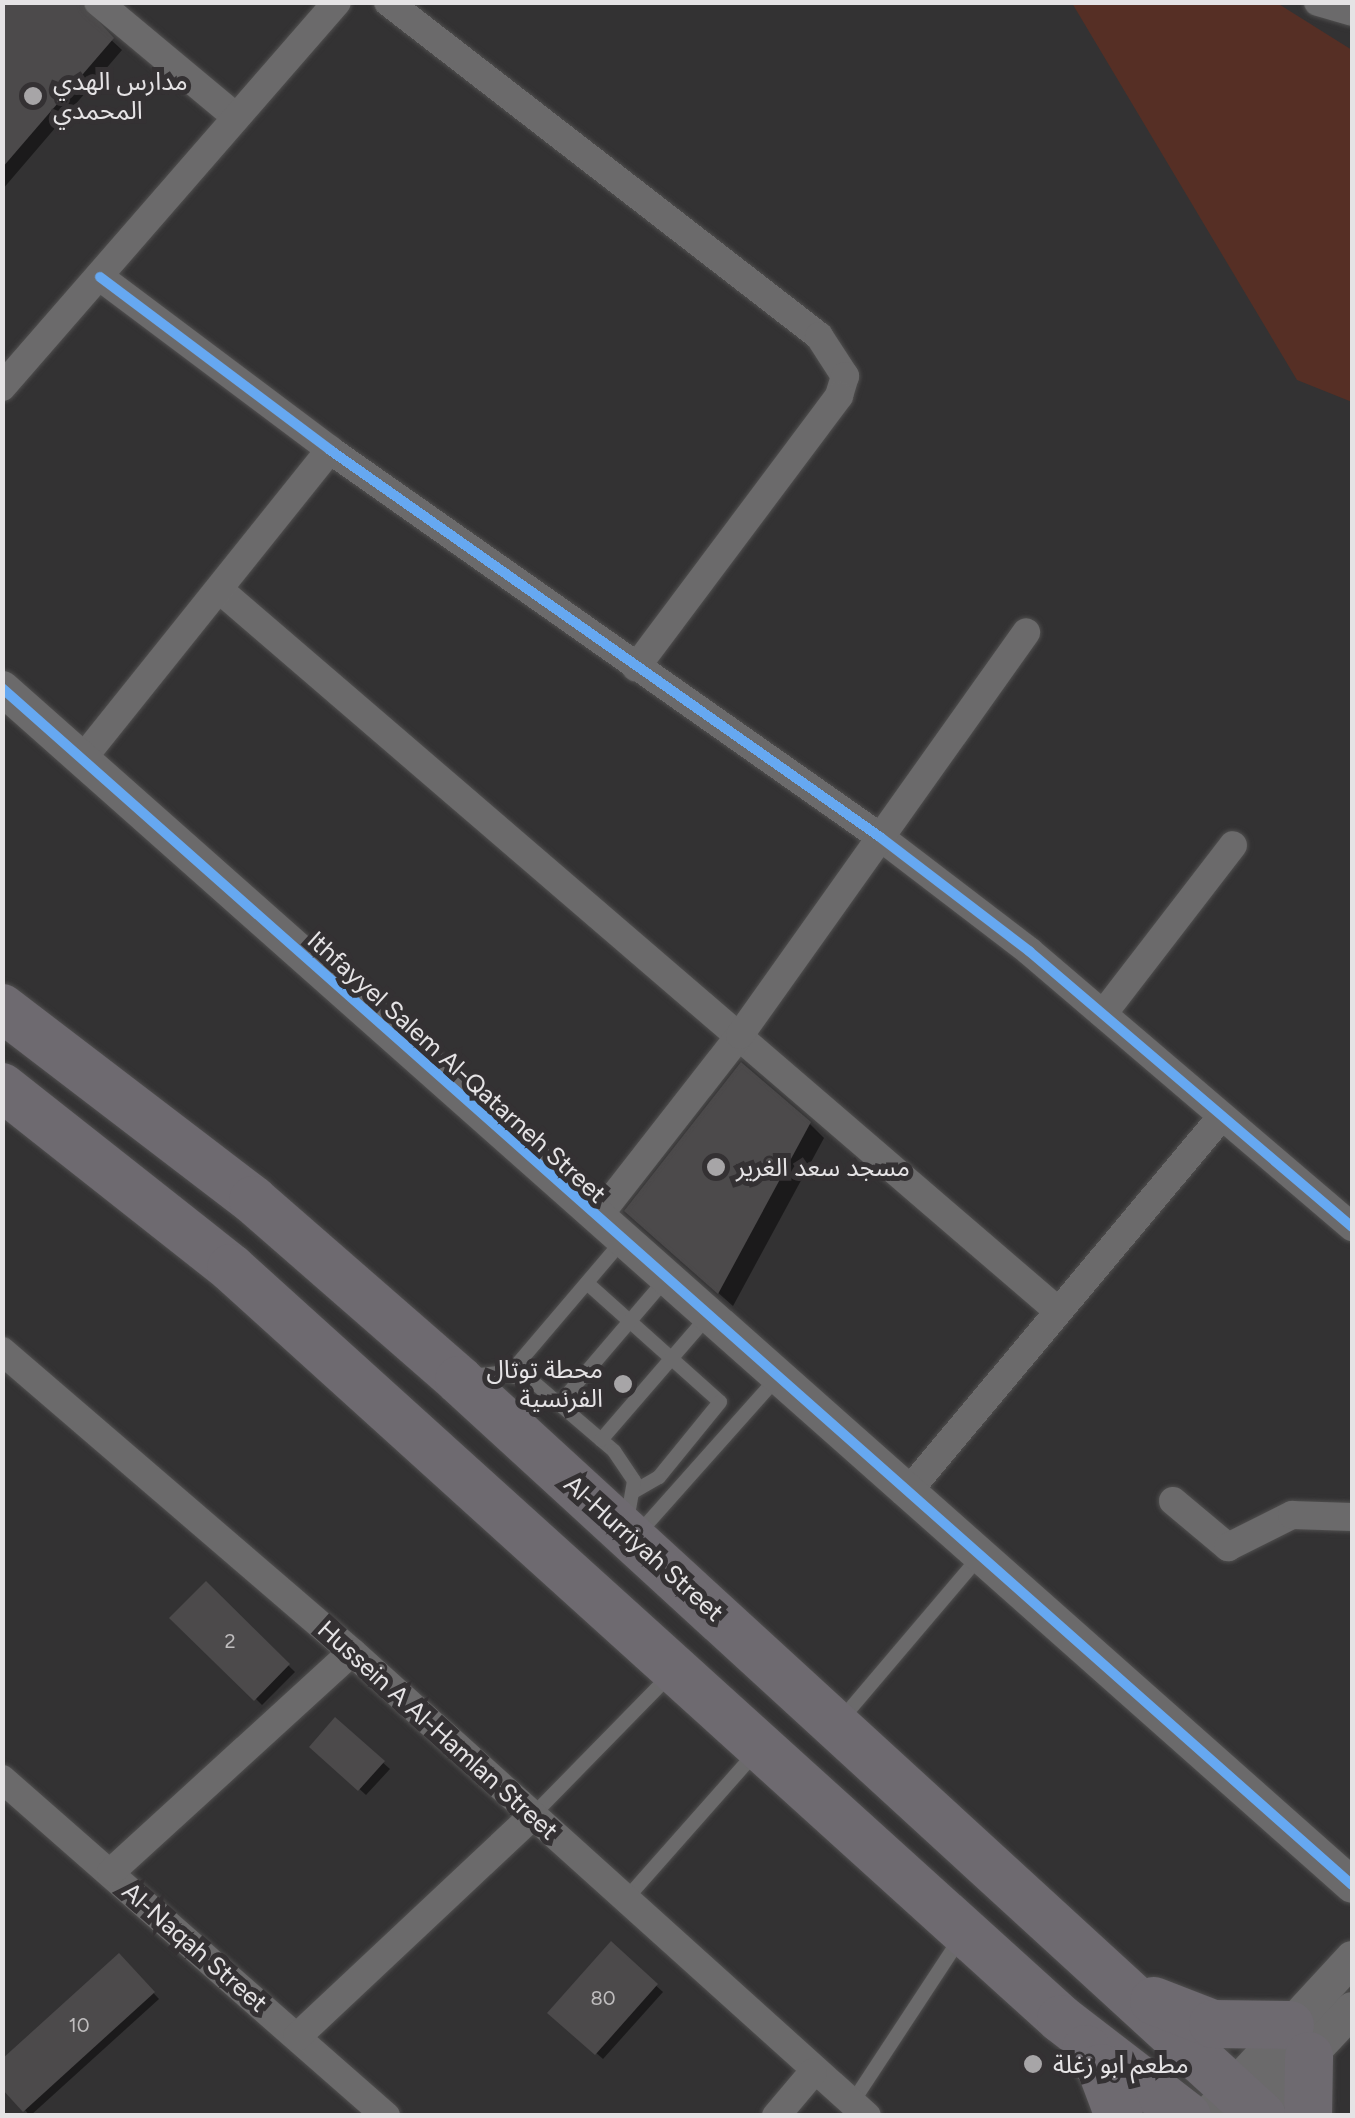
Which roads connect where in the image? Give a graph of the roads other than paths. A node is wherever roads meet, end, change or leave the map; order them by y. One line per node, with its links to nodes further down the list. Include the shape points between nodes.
1 (98, 2): 6 (street)
2 (337, 2): 6 (street)
3 (388, 2): 12 (street, via 819,336 845,376 838,396)
4 (1318, 2): 5 (street)
5 (1352, 12)
6 (236, 117): 7 (street)
7 (100, 277): 8 (street); 9 (street)
8 (2, 386)
9 (330, 450): 10 (street); 12 (street)
10 (221, 591): 16 (street); 21 (street)
11 (1026, 632): 17 (street)
12 (636, 667): 17 (street)
13 (2, 671): 15 (street, Ithfayyel Salem Al-Qatarneh Street)
14 (2, 688): 15 (street, Ithfayyel Salem Al-Qatarneh Street)
15 (32, 712): 16 (street, Ithfayyel Salem Al-Qatarneh Street)
16 (83, 758): 25 (street, Ithfayyel Salem Al-Qatarneh Street)
17 (880, 837): 20 (street); 21 (street)
18 (1233, 844): 20 (street)
19 (2, 1008): 35 (highway, Al-Hurriyah Street, via 253,1200)
20 (1102, 1014): 23 (street)
21 (740, 1035): 25 (street); 28 (street)
22 (2, 1088): 44 (highway, via 231,1268)
23 (1220, 1118): 24 (street); 28 (street)
24 (1352, 1227)
25 (609, 1230): 26 (street, Ithfayyel Salem Al-Qatarneh Street); 27 (lane)
26 (664, 1280): 29 (street, Ithfayyel Salem Al-Qatarneh Street); 30 (lane)
27 (587, 1282): 30 (lane); 33 (lane)
28 (1058, 1311): 38 (street)
29 (707, 1317): 32 (lane); 34 (street, Ithfayyel Salem Al-Qatarneh Street)
30 (631, 1320): 32 (lane); 36 (lane)
31 (2, 1351): 43 (street, Hussein A Al-Hamlan Street)
32 (673, 1356): 37 (lane); 41 (lane, via 716,1393 720,1407 659,1477)
33 (509, 1374): 35 (lane); 36 (lane, via 530,1380)
34 (776, 1379): 38 (street, Ithfayyel Salem Al-Qatarneh Street); 41 (lane)
35 (459, 1380): 41 (highway, Al-Hurriyah Street)
36 (560, 1403): 37 (lane)
37 (602, 1440): 41 (lane, via 630,1470)
38 (906, 1494): 42 (street, Ithfayyel Salem Al-Qatarneh Street)
39 (1174, 1501): 40 (street, via 1228,1547 1292,1515)
40 (1352, 1517)
41 (631, 1521): 45 (highway, Al-Hurriyah Street)
42 (978, 1558): 45 (lane); 50 (street, Ithfayyel Salem Al-Qatarneh Street)
43 (352, 1652): 48 (street, Hussein A Al-Hamlan Street); 49 (street)
44 (674, 1671): 46 (highway); 48 (lane)
45 (838, 1723): 54 (highway, Al-Hurriyah Street)
46 (759, 1748): 51 (lane); 52 (highway)
47 (2, 1779): 49 (street, Al-Naqah Street)
48 (533, 1815): 51 (street, Hussein A Al-Hamlan Street); 57 (street)
49 (111, 1872): 57 (street, Al-Naqah Street)
50 (1352, 1885)
51 (626, 1899): 59 (street, Hussein A Al-Hamlan Street)
52 (964, 1932): 56 (highway); 60 (lane)
53 (1352, 1958): 58 (street)
54 (1128, 1988): 58 (highway, via 1214,2024); 61 (highway, Al-Hurriyah Street)
55 (1352, 2009): 58 (street)
56 (1062, 2019): 64 (highway, via 1101,2068); 65 (highway)
57 (297, 2037): 62 (street, Al-Naqah Street)
58 (1300, 2040): 61 (street); 66 (highway)
59 (814, 2072): 60 (street, Hussein A Al-Hamlan Street); 63 (street)
60 (859, 2109)
61 (1242, 2109)
62 (386, 2116)
63 (776, 2116)
64 (1119, 2116)
65 (1187, 2116)
66 (1308, 2116)

